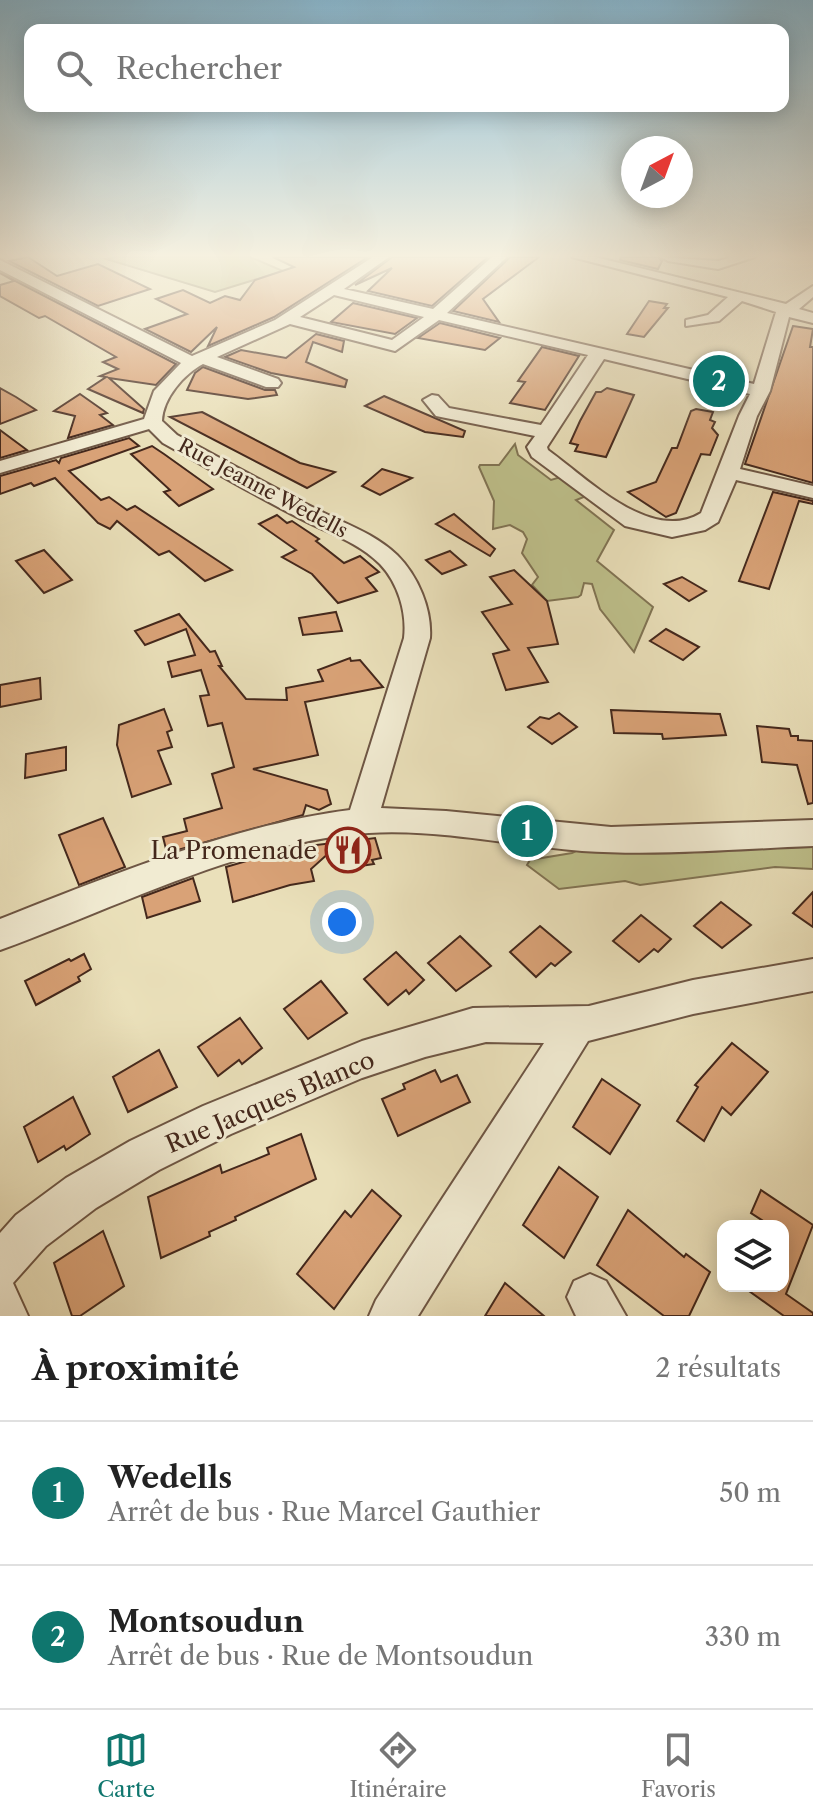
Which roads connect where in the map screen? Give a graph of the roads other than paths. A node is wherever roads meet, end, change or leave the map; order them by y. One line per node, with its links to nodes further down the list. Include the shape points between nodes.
1 (112, 318): 9 (street)
2 (430, 318): 6 (street, via 395,346)
3 (455, 318): 8 (street)
4 (711, 318): 7 (street)
5 (782, 318): 11 (street)
6 (288, 319): 9 (street)
7 (692, 323)
8 (602, 353): 11 (street); 14 (street)
9 (197, 360): 10 (street); 13 (street, via 163,391)
10 (272, 383)
11 (761, 391): 16 (street)
12 (432, 400): 14 (street, via 443,412)
13 (153, 422): 15 (street); 18 (street, Rue Jeanne Wedells, via 170,439 368,542 402,577 419,619 417,638)
14 (546, 432): 16 (street, via 539,453 633,521 651,527 672,530 710,517)
15 (0, 467)
16 (729, 472): 17 (street)
17 (813, 492)
18 (365, 821): 19 (street, via 455,823 648,840); 20 (street, via 313,827 173,867)
19 (813, 833)
20 (0, 935)
21 (813, 975): 22 (street, Rue Jacques Blanco)
22 (577, 1025): 23 (street, Rue Jacques Blanco, via 475,1025 347,1066 236,1112 129,1163 40,1221); 26 (street)
23 (0, 1266)
24 (0, 1300): 25 (street)
25 (5, 1316)
26 (392, 1316)

